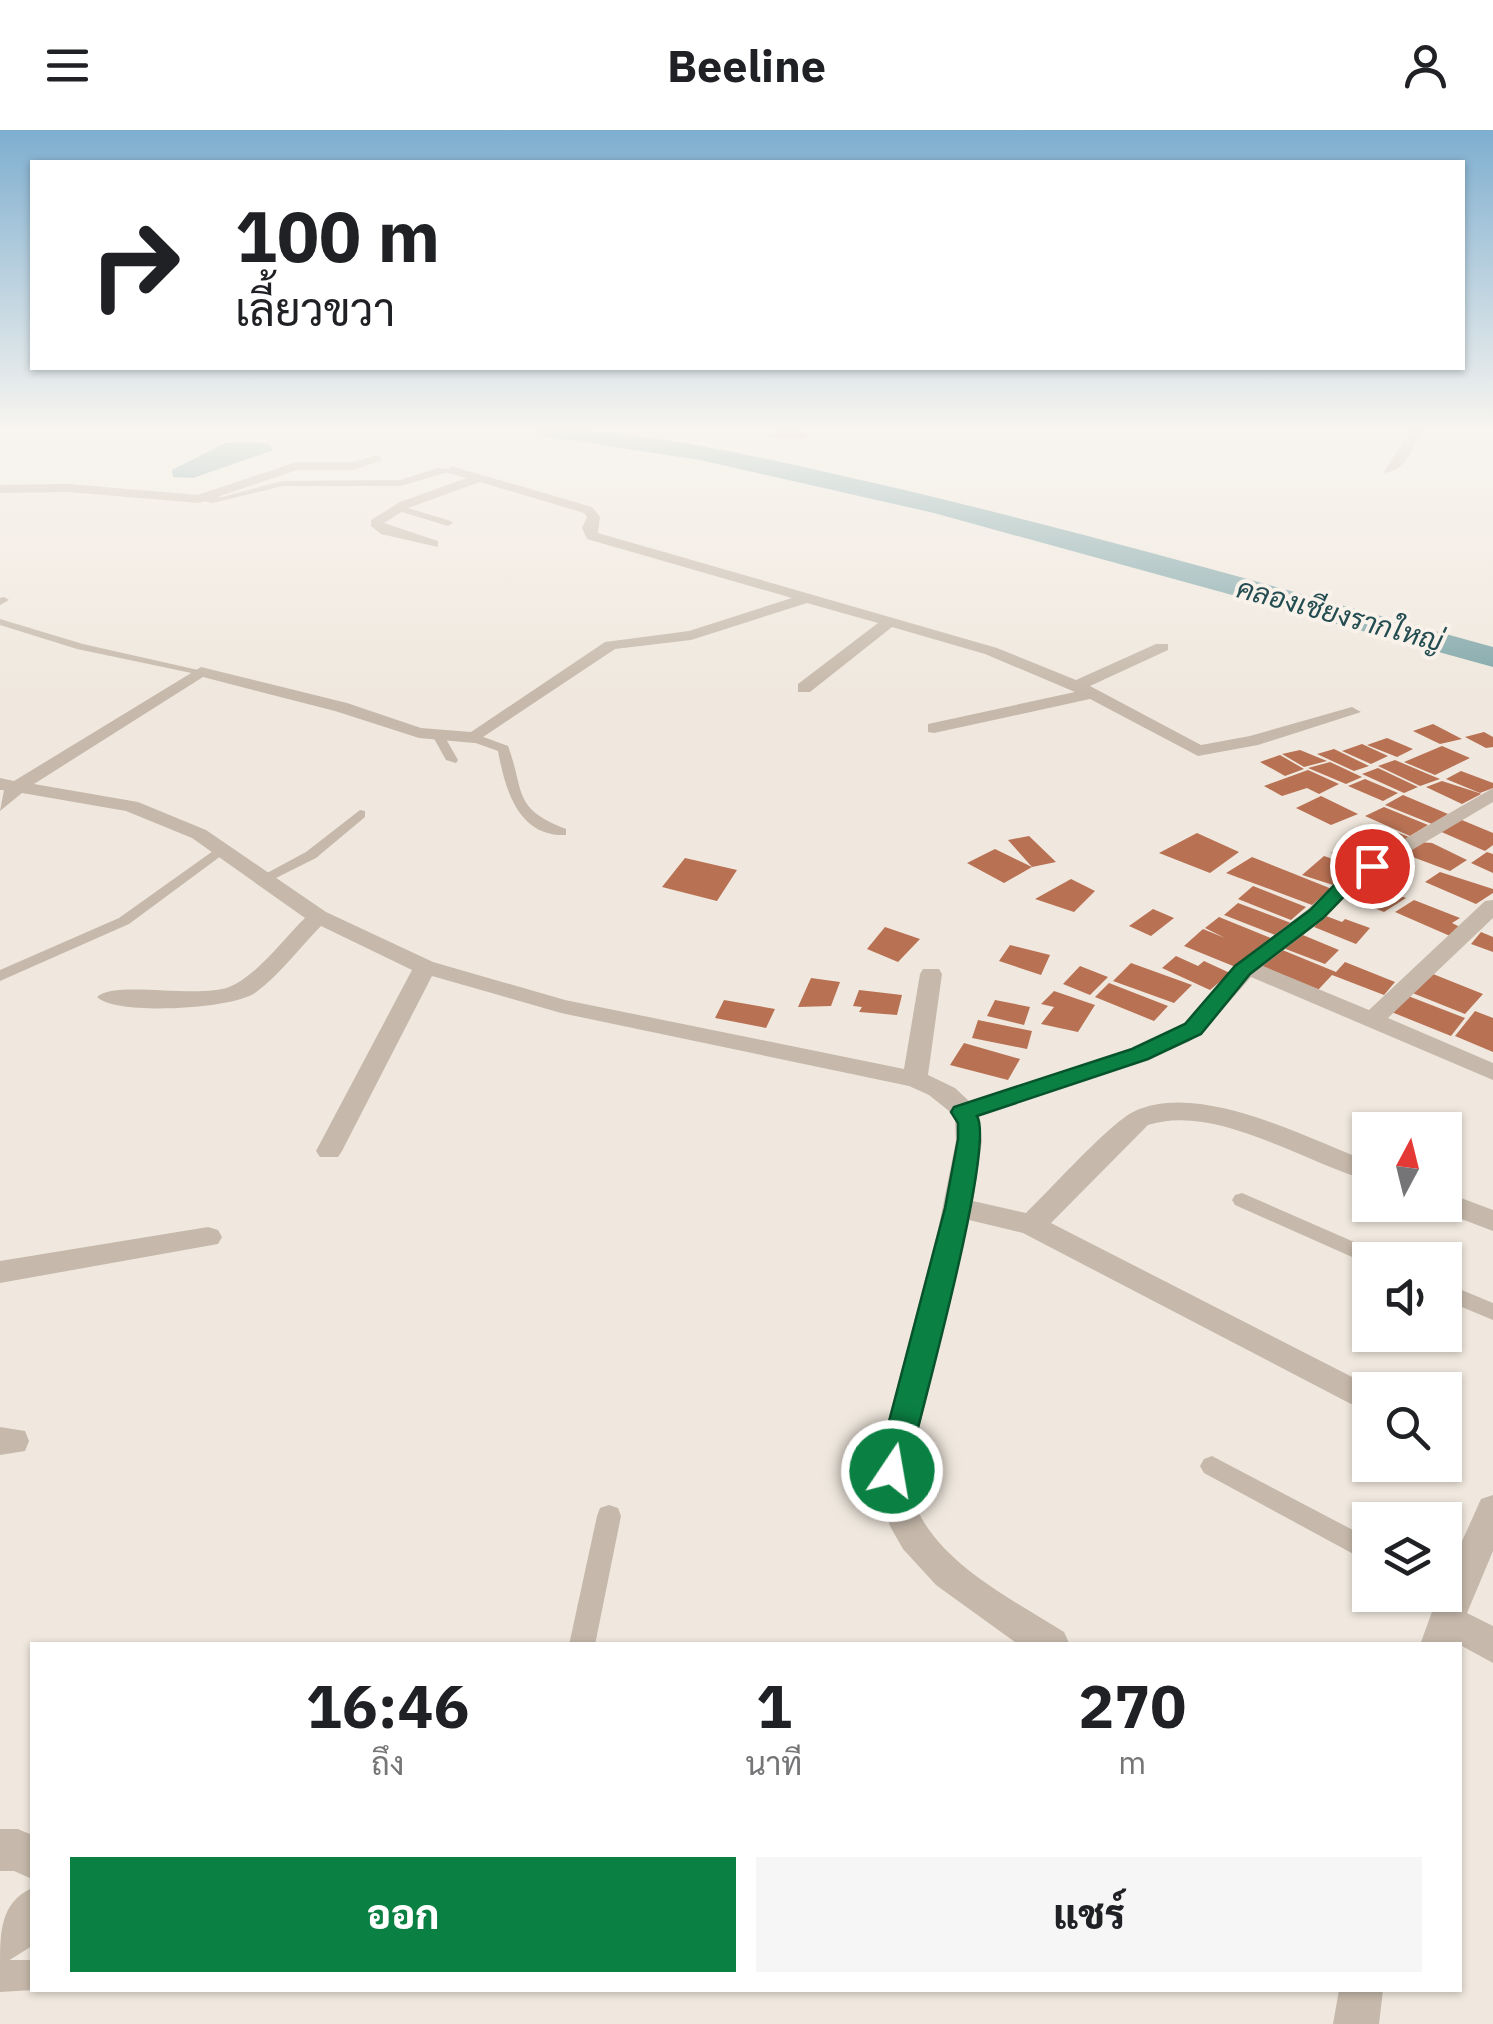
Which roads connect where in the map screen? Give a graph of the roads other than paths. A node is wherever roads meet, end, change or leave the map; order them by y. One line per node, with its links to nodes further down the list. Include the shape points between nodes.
1 (383, 517): 5 (street, via 376,522 386,531)
2 (432, 517): 4 (lane)
3 (594, 517): 6 (street, via 592,536)
4 (448, 522)
5 (433, 544)
6 (810, 597): 7 (street); 16 (street, via 691,635 611,645)
7 (890, 621): 11 (street); 12 (street)
8 (0, 622): 10 (lane)
9 (1162, 647): 12 (street)
10 (201, 672): 15 (street); 18 (street)
11 (804, 688)
12 (1084, 690): 13 (street, via 1203,751); 14 (street)
13 (1352, 712)
14 (934, 728)
15 (438, 736): 16 (street); 17 (lane)
16 (474, 738): 22 (lane, via 504,749 516,803 534,822)
17 (452, 760)
18 (9, 785): 20 (street); 23 (street, via 131,806 199,834)
19 (1493, 794): 28 (street, via 1356,875)
20 (0, 805)
21 (360, 814): 24 (lane, via 312,855)
22 (561, 832)
23 (220, 850): 24 (street); 30 (lane, via 124,921)
24 (261, 880): 26 (street)
25 (1493, 906): 32 (street)
26 (318, 917): 27 (street); 31 (street, via 235,994 214,1000)
27 (425, 966): 34 (street, via 570,1008); 36 (street)
28 (1247, 967): 32 (street); 35 (street, via 1179,1037)
29 (931, 974): 34 (street)
30 (0, 976)
31 (109, 997)
32 (1374, 1020): 33 (street)
33 (1493, 1072)
34 (915, 1079): 35 (street, via 934,1085)
35 (962, 1112): 39 (street, via 970,1139)
36 (329, 1151)
37 (1352, 1165): 42 (street, via 1225,1117 1163,1111 1138,1119)
38 (1242, 1200): 44 (lane)
39 (958, 1208): 42 (street); 55 (street, via 892,1471 901,1514 921,1547)
40 (1462, 1209): 41 (street)
41 (1493, 1221)
42 (1031, 1224): 48 (street)
43 (208, 1238): 45 (street)
44 (1352, 1249)
45 (0, 1272)
46 (1462, 1298): 47 (lane)
47 (1493, 1312)
48 (1352, 1390)
49 (1212, 1466): 52 (lane)
50 (1493, 1510): 53 (street)
51 (609, 1516): 54 (lane)
52 (1352, 1542)
53 (1446, 1614): 56 (street)
54 (583, 1642)
55 (1048, 1642)
56 (1493, 1645)
57 (0, 1850): 58 (street)
58 (30, 1857)
59 (30, 1913): 60 (street)
60 (0, 1944)
61 (30, 1974): 62 (lane)
62 (0, 1976)
63 (1361, 1992): 64 (street)
64 (1356, 2024)

